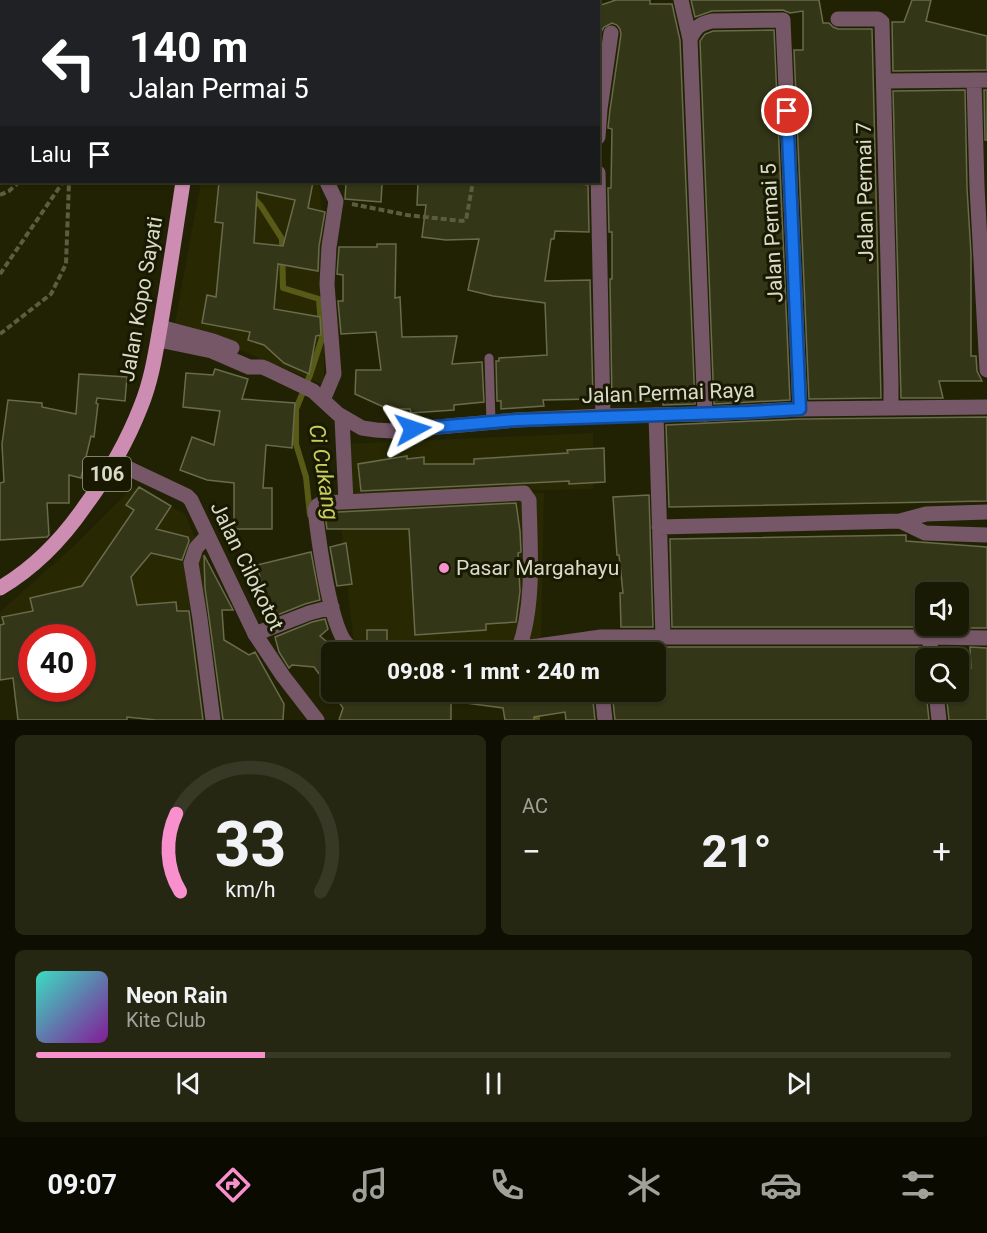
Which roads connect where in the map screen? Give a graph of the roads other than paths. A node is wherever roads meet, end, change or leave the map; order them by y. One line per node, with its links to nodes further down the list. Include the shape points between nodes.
1 (681, 0): 4 (street)
2 (838, 19): 6 (street, Jalan Permai 7, via 882,22)
3 (611, 33): 7 (street)
4 (690, 39): 18 (street, Jalan Permai 5, via 695,28 712,21 783,20); 19 (street)
5 (981, 80): 6 (street); 11 (street)
6 (884, 81): 16 (street, Jalan Permai 7)
7 (600, 109)
8 (183, 183): 12 (main road, Jalan Kopo Sayati / 106)
9 (327, 183): 15 (street, via 336,201 327,284 334,374)
10 (598, 183): 21 (street)
11 (982, 194): 14 (street)
12 (159, 334): 15 (street, Jalan Permai Raya, via 213,341 253,357 262,367); 24 (main road, Jalan Kopo Sayati / 106, via 142,404)
13 (489, 358): 23 (lane)
14 (987, 370)
15 (318, 395): 22 (street, Jalan Permai Raya)
16 (891, 407): 17 (street, Jalan Permai Raya); 18 (street, Jalan Permai Raya)
17 (987, 407)
18 (800, 409): 19 (street, Jalan Permai Raya)
19 (705, 414): 20 (street, Jalan Permai Raya)
20 (656, 415): 21 (street, Jalan Permai Raya); 28 (street)
21 (603, 416): 23 (street, Jalan Permai Raya)
22 (342, 418): 23 (street, Jalan Permai Raya, via 362,428 393,431); 25 (street)
23 (491, 422)
24 (115, 462): 30 (street, Jalan Cilokotot, via 187,496); 31 (main road, Jalan Kopo Sayati / 106, via 73,523 30,566)
25 (346, 502): 32 (street, via 322,503 315,510); 38 (street, via 524,493 529,500 530,569)
26 (987, 512): 27 (street, via 926,514)
27 (900, 521): 28 (street); 29 (street, via 925,533)
28 (659, 527): 34 (street)
29 (987, 535)
30 (207, 536): 33 (street, Jalan Cilokotot); 43 (street, via 196,548 191,562)
31 (0, 588)
32 (331, 607): 33 (street); 37 (street)
33 (255, 634): 44 (street, Jalan Cilokotot)
34 (663, 637): 35 (street); 39 (street)
35 (929, 637): 36 (street); 40 (street)
36 (987, 639)
37 (346, 642)
38 (521, 642)
39 (624, 642)
40 (931, 648)
41 (603, 702): 45 (street)
42 (937, 702): 46 (street)
43 (213, 720)
44 (317, 720)
45 (604, 720)
46 (939, 720)

